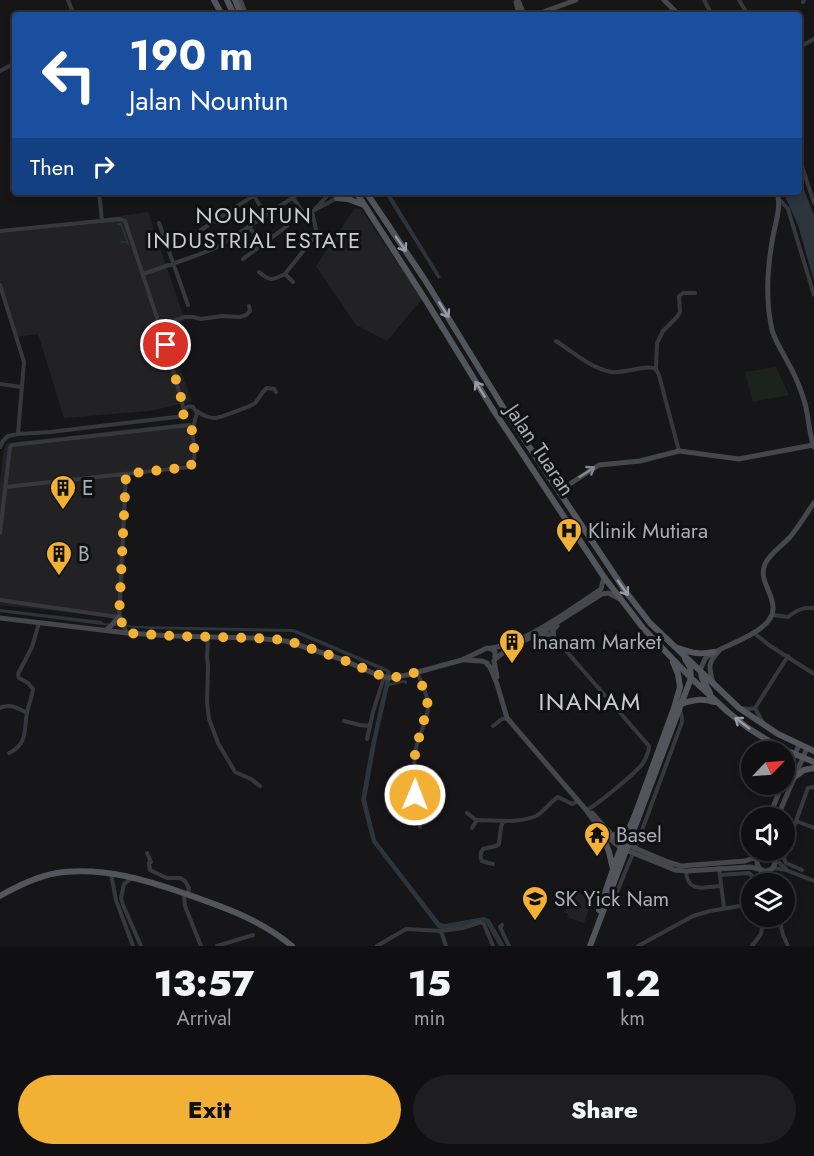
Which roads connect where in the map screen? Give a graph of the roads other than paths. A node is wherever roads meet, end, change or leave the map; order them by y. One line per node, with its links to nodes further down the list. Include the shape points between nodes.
1 (576, 0): 3 (street)
2 (664, 0): 5 (street)
3 (569, 1): 4 (street)
4 (542, 12)
5 (676, 12)
6 (802, 166): 18 (street)
7 (99, 195): 23 (street)
8 (297, 195): 16 (street)
9 (328, 195): 20 (street)
10 (342, 195): 17 (street)
11 (358, 195): 19 (main road, Jalan Tuaran)
12 (368, 195): 22 (main road, Jalan Tuaran)
13 (374, 195): 22 (main road)
14 (778, 195): 38 (street, via 788,209); 55 (street, via 768,285 770,319 803,397)
15 (254, 196): 21 (street); 27 (street)
16 (293, 198): 20 (street, via 302,211); 21 (street)
17 (337, 198): 19 (main road); 20 (street)
18 (814, 203)
19 (364, 205): 65 (main road, Jalan Tuaran, one-way to 19)
20 (312, 211): 34 (street, via 315,236)
21 (266, 214): 25 (street)
22 (380, 215): 60 (main road, Jalan Tuaran, one-way to 60)
23 (102, 221): 28 (street); 33 (street, via 125,221)
24 (159, 223): 31 (street)
25 (249, 226): 29 (street); 31 (street, via 219,247)
26 (287, 226): 29 (street)
27 (201, 230)
28 (0, 231)
29 (262, 245): 30 (street)
30 (243, 259)
31 (172, 263): 33 (street); 39 (street)
32 (260, 272): 34 (street, via 272,280)
33 (143, 273): 41 (street)
34 (285, 274): 35 (street)
35 (293, 282)
36 (0, 285): 45 (street, via 23,358)
37 (695, 293): 43 (street, via 679,296 680,312 657,343)
38 (814, 295)
39 (188, 304)
40 (249, 306): 41 (street, via 250,311 240,317 184,317)
41 (160, 326): 47 (street)
42 (556, 341): 43 (street, via 600,369)
43 (656, 369): 57 (street)
44 (0, 384): 45 (street)
45 (21, 387): 54 (street)
46 (276, 392): 48 (street, via 267,388 256,402 218,418 207,417)
47 (182, 401): 48 (street); 49 (street)
48 (195, 409): 49 (street); 50 (street)
49 (184, 410): 51 (street)
50 (196, 417): 51 (street); 53 (street)
51 (186, 418): 52 (street); 54 (street)
52 (190, 425): 53 (street); 59 (street, via 12,445)
53 (193, 433): 58 (street, via 195,460 189,467)
54 (18, 434): 56 (street, via 8,436)
55 (814, 446): 57 (street, via 738,459)
56 (0, 447)
57 (679, 451): 60 (street, one-way to 57, via 599,465 640,461)
58 (126, 474): 59 (street); 70 (street)
59 (5, 488): 62 (street)
60 (559, 491): 82 (main road, Jalan Tuaran, one-way to 82, via 626,592)
61 (814, 503): 69 (street, via 764,566 763,578 774,607)
62 (2, 506): 63 (street)
63 (1, 514): 64 (street)
64 (0, 533)
65 (604, 577): 66 (main road, Jalan Tuaran); 81 (street, via 601,589 552,622)
66 (620, 599): 72 (street, via 602,594); 87 (main road, Jalan Tuaran)
67 (0, 600): 70 (street)
68 (814, 608): 69 (street, via 799,609 788,617)
69 (773, 615): 78 (street)
70 (119, 617): 75 (street); 76 (street)
71 (0, 618): 73 (street)
72 (564, 618): 74 (street); 80 (street, via 554,630)
73 (39, 623): 75 (street); 102 (street, via 36,639 18,674 33,689)
74 (548, 629): 77 (street); 80 (street); 81 (street)
75 (104, 631): 76 (street)
76 (127, 633): 79 (street)
77 (540, 633): 80 (street); 89 (street)
78 (754, 633): 83 (street); 86 (street)
79 (208, 636): 94 (street, via 286,640); 122 (street, via 208,719 231,767)
80 (555, 639): 111 (street)
81 (514, 641): 84 (street)
82 (675, 647): 85 (main road, via 694,654); 91 (main road, Jalan Tuaran); 95 (main road, via 688,663)
83 (722, 648): 85 (street); 96 (street, via 710,664)
84 (486, 649): 88 (street); 89 (street, via 495,652); 90 (street, via 481,657)
85 (714, 652): 91 (street)
86 (788, 656): 93 (street); 101 (street)
87 (672, 659): 95 (main road, Jalan Tuaran); 109 (main road, via 680,687)
88 (462, 660): 90 (street); 92 (street)
89 (495, 660): 90 (street); 126 (street, via 509,717)
90 (485, 663): 103 (street, via 497,684)
91 (700, 670): 96 (main road, Jalan Tuaran); 97 (main road)
92 (417, 672): 94 (street); 132 (street, via 428,706 415,752)
93 (814, 674)
94 (384, 677): 105 (street)
95 (691, 678): 97 (main road, Jalan Tuaran); 98 (main road)
96 (713, 683): 100 (main road, Jalan Tuaran)
97 (717, 703): 98 (main road, via 696,699); 110 (main road, Jalan Tuaran, one-way to 97)
98 (680, 707): 138 (main road)
99 (0, 708): 102 (street, via 12,706)
100 (740, 708): 101 (street); 107 (main road, Jalan Tuaran)
101 (755, 708): 107 (street)
102 (27, 713): 115 (street, via 20,747)
103 (507, 718): 106 (street); 124 (street)
104 (344, 721): 105 (street)
105 (370, 726): 108 (street)
106 (493, 726)
107 (767, 727): 112 (main road, Jalan Tuaran)
108 (368, 739)
109 (663, 741): 111 (street); 133 (main road)
110 (769, 741)
111 (648, 744): 125 (street, via 640,767)
112 (799, 745): 113 (main road, Jalan Tuaran); 116 (street)
113 (807, 748): 114 (main road, Jalan Tuaran); 117 (street)
114 (814, 751)
115 (9, 753)
116 (795, 754): 117 (main road, Jalan Tuaran)
117 (802, 757): 118 (main road, Jalan Tuaran); 120 (street)
118 (814, 762)
119 (814, 768): 121 (main road)
120 (795, 773)
121 (795, 777)
122 (260, 786)
123 (814, 787): 130 (street, via 808,788)
124 (578, 801): 131 (street, via 572,804 558,797 537,815); 136 (street)
125 (602, 801): 126 (street); 128 (street, via 595,810)
126 (588, 808): 128 (street)
127 (468, 813): 129 (street)
128 (596, 819): 137 (street)
129 (476, 820): 131 (street); 134 (street)
130 (795, 821): 135 (street)
131 (503, 822): 145 (street, via 499,844 481,851 482,861)
132 (420, 827)
133 (631, 827): 137 (main road); 138 (main road)
134 (472, 828)
135 (814, 828)
136 (601, 831): 138 (street); 147 (main road)
137 (613, 836): 138 (street)
138 (628, 848): 140 (street, via 681,866); 147 (main road); 152 (street); 170 (main road)
139 (147, 853): 161 (street, via 150,870 185,881 189,888)
140 (745, 861)
141 (757, 861): 148 (street)
142 (775, 861): 149 (street)
143 (779, 861): 150 (street)
144 (785, 861): 151 (street)
145 (493, 864)
146 (720, 868): 148 (street); 152 (street); 157 (street)
147 (613, 869): 170 (main road)
148 (760, 869): 149 (street); 153 (street)
149 (771, 870): 150 (street); 154 (street)
150 (786, 870): 159 (street)
151 (802, 870)
152 (686, 872): 160 (street, via 695,888)
153 (762, 873)
154 (770, 873)
155 (111, 874): 158 (main road); 162 (main road, via 58,873); 171 (street)
156 (741, 874): 157 (street)
157 (720, 875): 160 (street)
158 (133, 878): 161 (main road); 172 (street, via 124,884 121,898)
159 (814, 881)
160 (721, 886): 164 (street)
161 (186, 894): 173 (street, via 185,906); 175 (main road, via 229,908 273,931)
162 (0, 896)
163 (741, 906): 164 (street)
164 (724, 908): 181 (street, via 693,916)
165 (502, 925): 179 (street)
166 (762, 927): 182 (street)
167 (780, 927): 183 (street)
168 (441, 931): 176 (street, via 406,929); 177 (street); 178 (street, via 481,922)
169 (253, 935): 174 (street)
170 (589, 945): 180 (street)
171 (133, 946)
172 (141, 946)
173 (201, 946)
174 (217, 946)
175 (292, 946)
176 (377, 946)
177 (446, 946)
178 (493, 946)
179 (509, 946)
180 (598, 946)
181 (638, 946)
182 (752, 946)
183 (788, 946)

